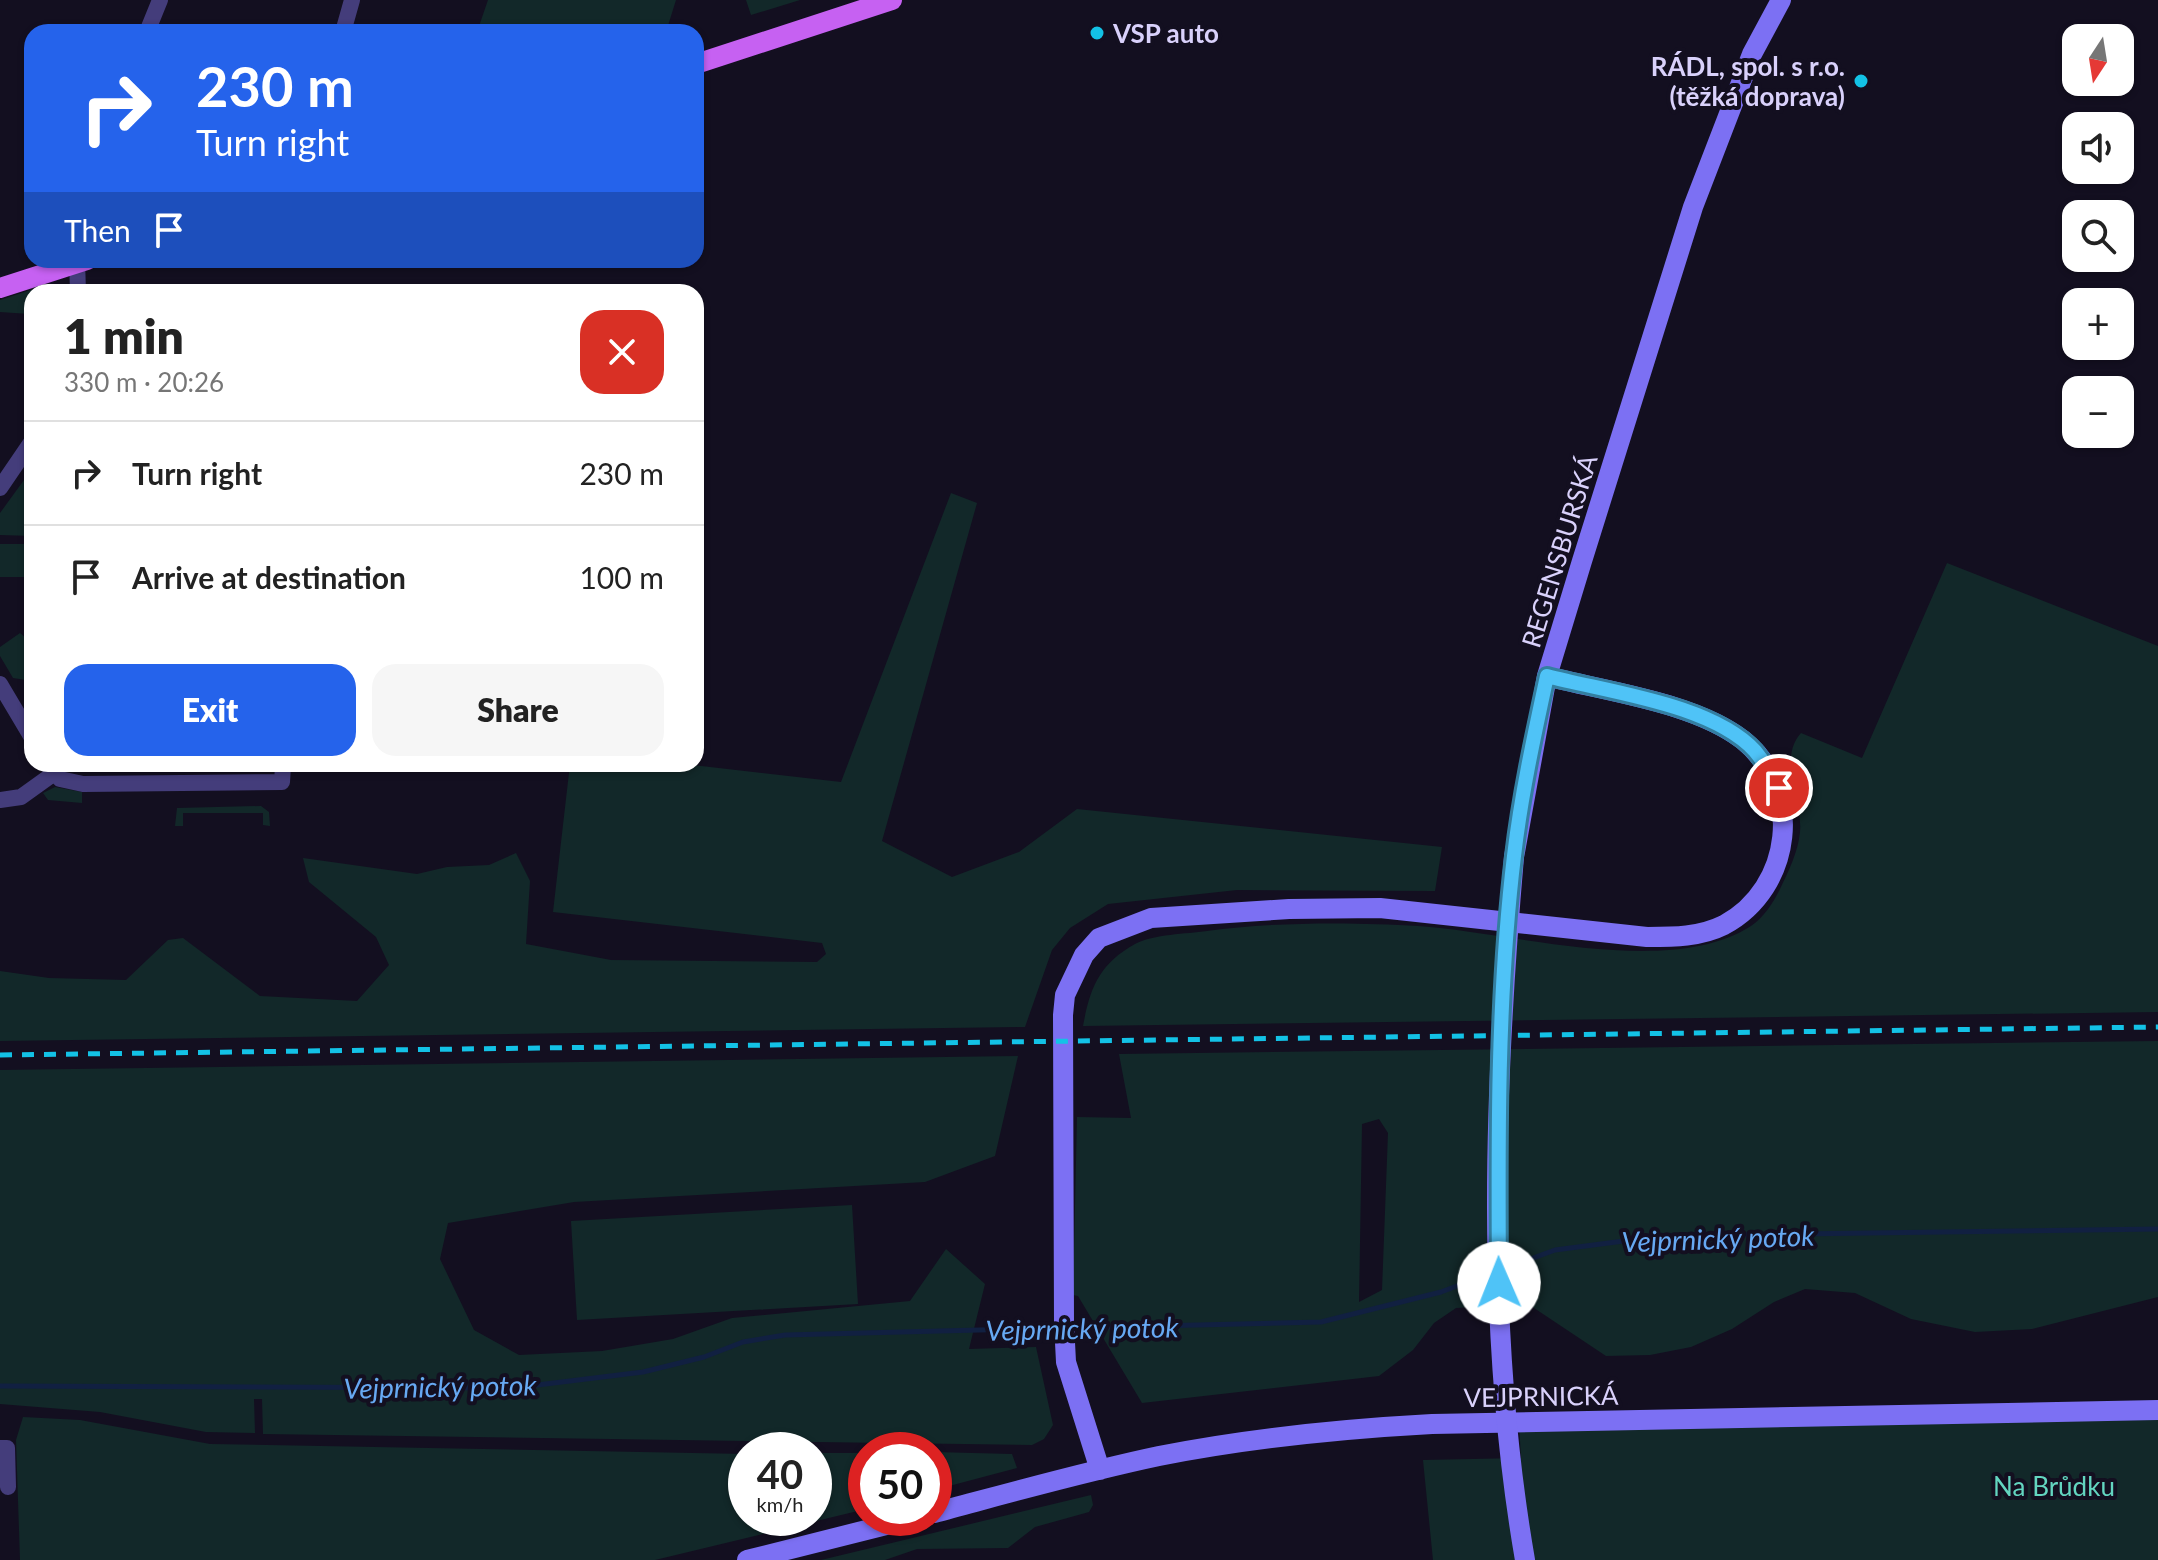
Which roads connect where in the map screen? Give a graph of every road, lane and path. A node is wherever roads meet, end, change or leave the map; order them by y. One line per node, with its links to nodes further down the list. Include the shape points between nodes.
1 (160, 0): 6 (street)
2 (352, 0): 7 (street)
3 (892, 0): 9 (main road)
4 (1781, 0): 8 (main road, REGENSBURSKÁ)
5 (1790, 0): 8 (main road, REGENSBURSKÁ)
6 (150, 24)
7 (345, 24)
8 (1752, 54): 14 (main road, REGENSBURSKÁ, via 1693,207)
9 (704, 61)
10 (59, 268): 11 (main road)
11 (0, 288)
12 (24, 453): 13 (street)
13 (0, 488)
14 (1547, 676): 23 (main road, via 1683,711 1718,725 1754,751 1779,788 1783,810 1781,853 1761,895 1723,926 1681,937 1380,908 1151,918 1099,938 1084,955 1065,995 1064,1289 1066,1362); 28 (main road, REGENSBURSKÁ, bridge, via 1514,857 1501,1042 1499,1283 1505,1405)
15 (0, 684): 16 (street)
16 (24, 724)
17 (47, 772): 20 (street, via 21,797)
18 (57, 772): 19 (street, via 83,784 282,782)
19 (283, 772)
20 (0, 800)
21 (2158, 1410): 23 (main road, VEJPRNICKÁ, via 1389,1426 1257,1439)
22 (0, 1448): 24 (street, via 7,1448)
23 (1100, 1470): 25 (main road, VEJPRNICKÁ)
24 (8, 1487)
25 (952, 1508)
26 (848, 1535): 27 (main road)
27 (747, 1560)
28 (1525, 1560)

